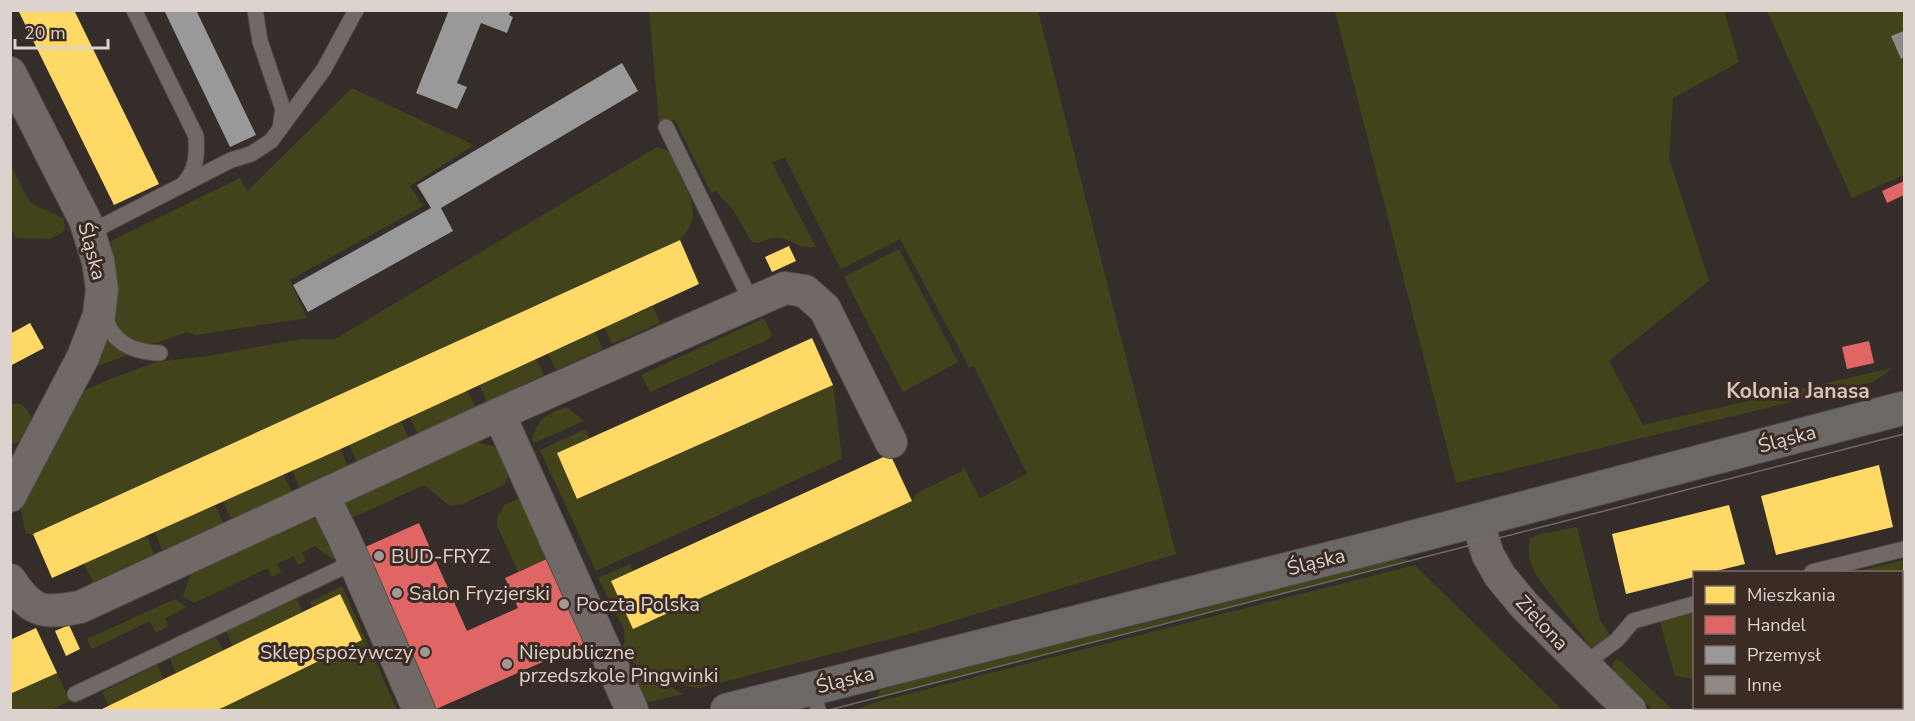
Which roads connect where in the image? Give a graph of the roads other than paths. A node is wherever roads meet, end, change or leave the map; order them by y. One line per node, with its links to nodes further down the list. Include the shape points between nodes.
1 (134, 10): 7 (lane, via 196,136 195,166)
2 (255, 10): 6 (lane, via 260,40 283,109)
3 (356, 10): 6 (lane, via 324,69)
4 (10, 73): 8 (street, Śląska)
5 (666, 127): 10 (lane)
6 (279, 130): 7 (lane, via 271,141 250,154)
7 (184, 183): 8 (lane)
8 (89, 233): 9 (street, Śląska, via 98,261)
9 (101, 295): 11 (lane, via 105,319 120,340 132,349); 15 (street, Śląska, via 99,315 83,357)
10 (752, 303): 13 (street); 14 (street, via 785,288 805,291 814,297 835,326)
11 (160, 353)
12 (1905, 408): 17 (street, Śląska)
13 (499, 414): 16 (street); 27 (street)
14 (891, 442)
15 (10, 496)
16 (322, 496): 19 (street); 21 (street, via 80,607 41,610 25,599)
17 (1477, 520): 23 (street, Zielona, via 1488,555 1500,576); 25 (street, Śląska)
18 (1905, 549): 20 (lane)
19 (354, 562): 24 (lane); 26 (street)
20 (1820, 571)
21 (10, 580)
22 (1693, 605): 23 (lane, via 1633,621 1617,640)
23 (1583, 665): 29 (street, Zielona)
24 (75, 694)
25 (815, 699): 28 (street, Śląska)
26 (419, 711)
27 (632, 711)
28 (727, 711)
29 (1630, 711)

